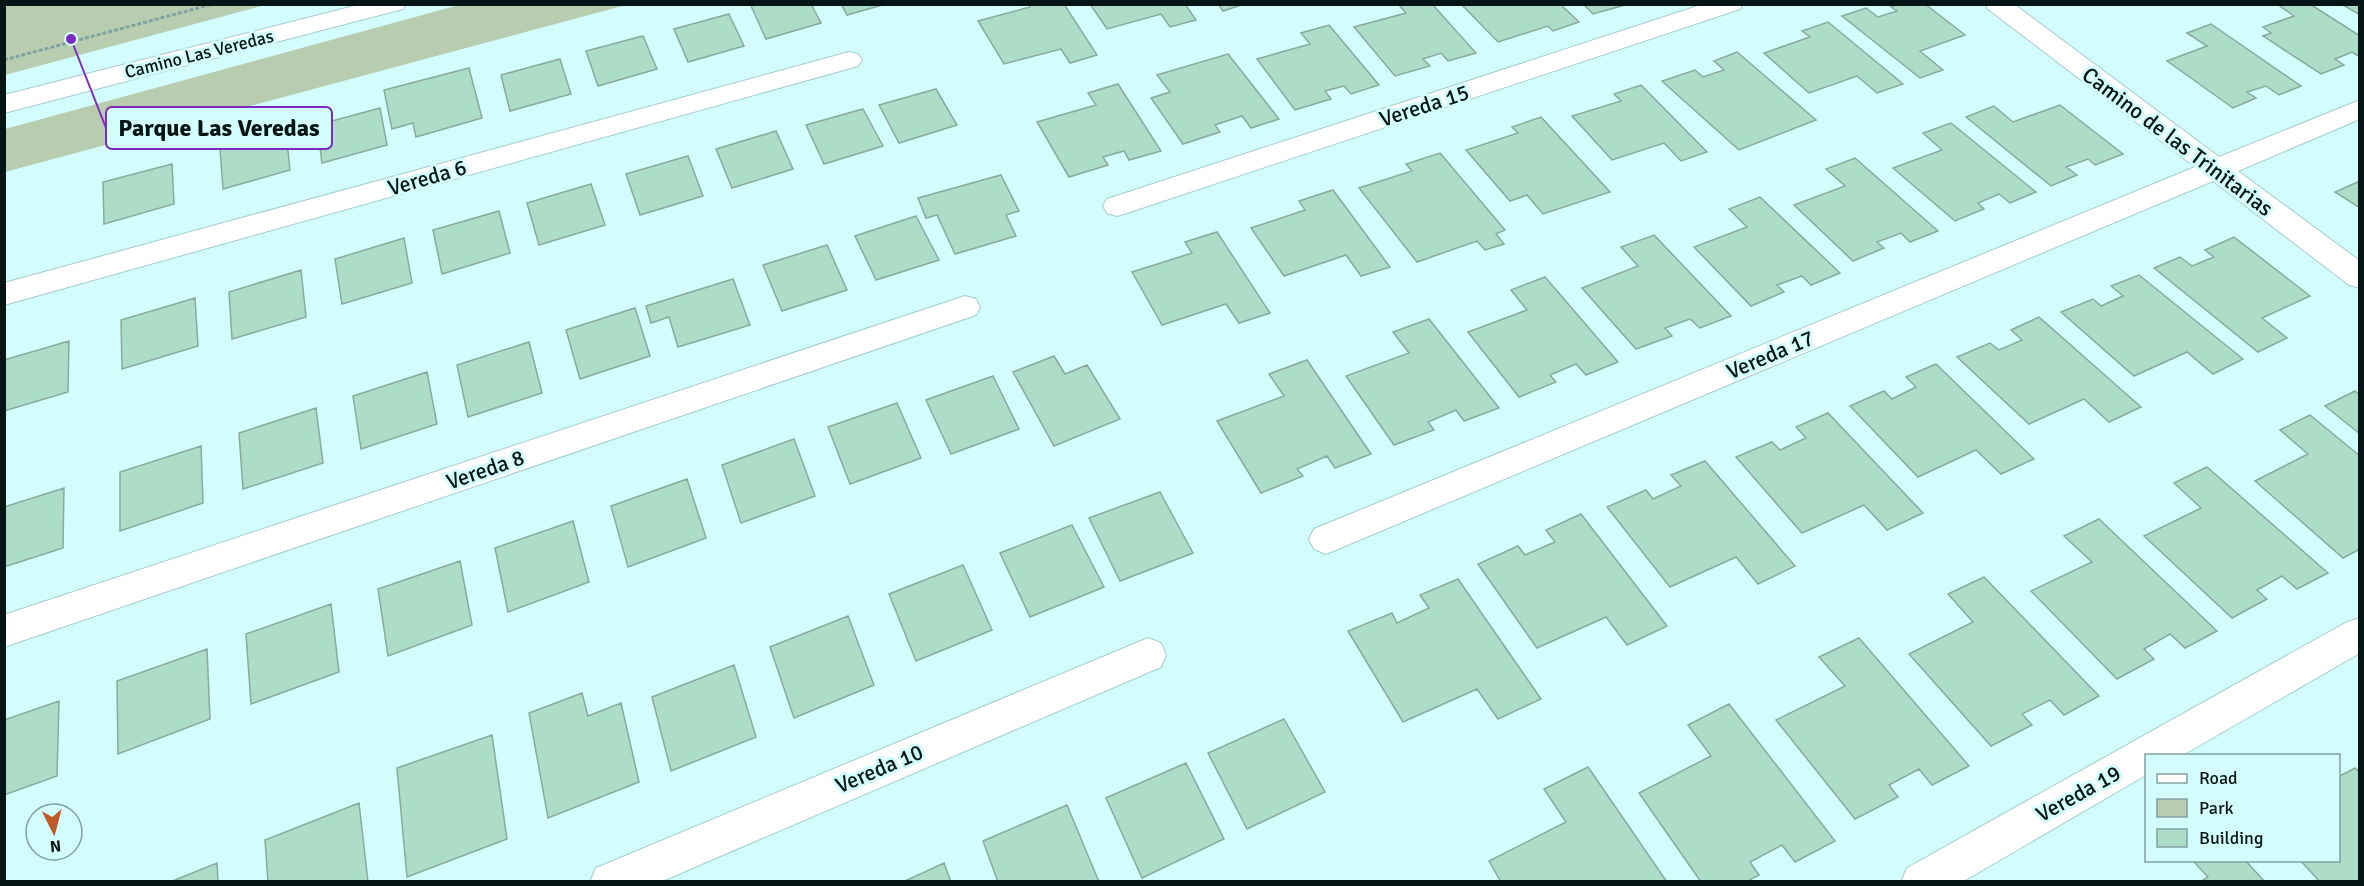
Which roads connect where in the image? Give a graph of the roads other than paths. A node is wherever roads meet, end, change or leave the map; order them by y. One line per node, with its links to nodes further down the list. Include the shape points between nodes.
1 (394, 4): 5 (street, Camino Las Veredas)
2 (1731, 4): 8 (street, Vereda 15)
3 (1997, 4): 7 (street, Camino de las Trinitarias)
4 (849, 60): 10 (street, Vereda 6)
5 (4, 104)
6 (2360, 109): 7 (street, Vereda 17)
7 (2214, 170): 9 (street, Camino de las Trinitarias); 12 (street, Vereda 17)
8 (1117, 206)
9 (2360, 277)
10 (4, 294)
11 (965, 307): 13 (street, Vereda 8)
12 (1326, 539)
13 (4, 631)
14 (2360, 634): 16 (street, Vereda 19)
15 (1148, 655): 18 (street, Vereda 10)
16 (2148, 754)
17 (2145, 755): 19 (street, Vereda 19)
18 (610, 882)
19 (1921, 882)

